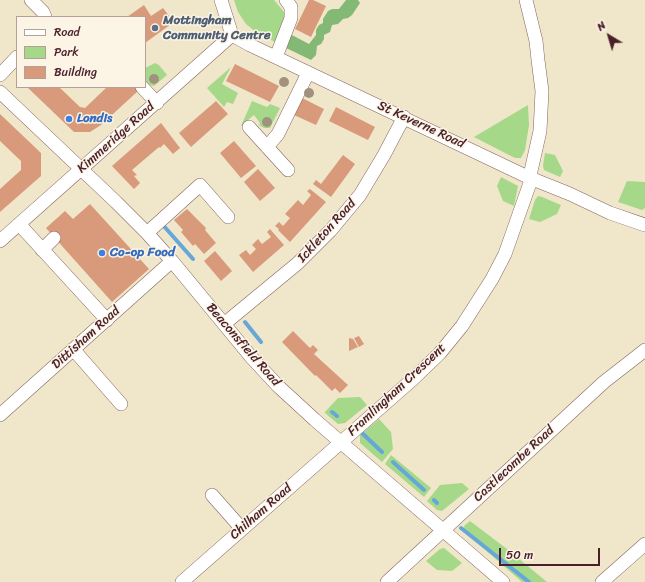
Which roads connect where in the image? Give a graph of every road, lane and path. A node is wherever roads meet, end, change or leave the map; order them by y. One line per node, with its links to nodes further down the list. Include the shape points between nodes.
1 (31, 0): 5 (street)
2 (221, 0): 6 (street)
3 (286, 0): 7 (street, via 291,7 291,18)
4 (526, 0): 19 (street, Framlingham Crescent, via 536,41 542,90 540,131)
5 (44, 14)
6 (232, 35): 7 (street, St Keverne Road); 13 (street, Kimmeridge Road)
7 (276, 57): 9 (street, St Keverne Road)
8 (16, 58): 10 (street)
9 (308, 73): 14 (street, St Keverne Road); 16 (street, via 278,134)
10 (0, 75)
11 (143, 88): 13 (street)
12 (0, 92): 17 (street, Beaconsfield Road)
13 (157, 103): 17 (street, Kimmeridge Road)
14 (404, 117): 19 (street, St Keverne Road); 29 (street, Ickleton Road, via 360,195 330,231 298,263)
15 (249, 127): 16 (street)
16 (267, 147): 18 (street)
17 (82, 169): 21 (street, Kimmeridge Road); 23 (street, Beaconsfield Road)
18 (288, 170)
19 (530, 178): 22 (street, St Keverne Road, via 610,213); 34 (street, Framlingham Crescent, via 518,222 505,254 462,326 432,361)
20 (228, 217): 23 (street, via 200,185)
21 (19, 224): 25 (street, Kimmeridge Road); 26 (street)
22 (645, 225)
23 (147, 233): 27 (street, Beaconsfield Road)
24 (54, 238): 26 (street)
25 (0, 241)
26 (42, 250): 28 (street)
27 (172, 261): 28 (street, Dittisham Road); 29 (street, Beaconsfield Road)
28 (107, 320): 30 (street, Dittisham Road)
29 (224, 324): 34 (street, Beaconsfield Road, via 278,386)
30 (73, 349): 32 (street); 33 (street, Dittisham Road)
31 (645, 350): 37 (street, Castlecombe Road, via 604,382)
32 (121, 404)
33 (0, 415)
34 (340, 442): 36 (street, Chilham Road); 37 (street, Beaconsfield Road)
35 (212, 496): 36 (street)
36 (242, 529): 39 (street, Chilham Road)
37 (443, 530): 40 (street, Castlecombe Road); 41 (street, Beaconsfield Road)
38 (645, 544): 42 (street)
39 (182, 582)
40 (387, 582)
41 (503, 582)
42 (602, 582)

